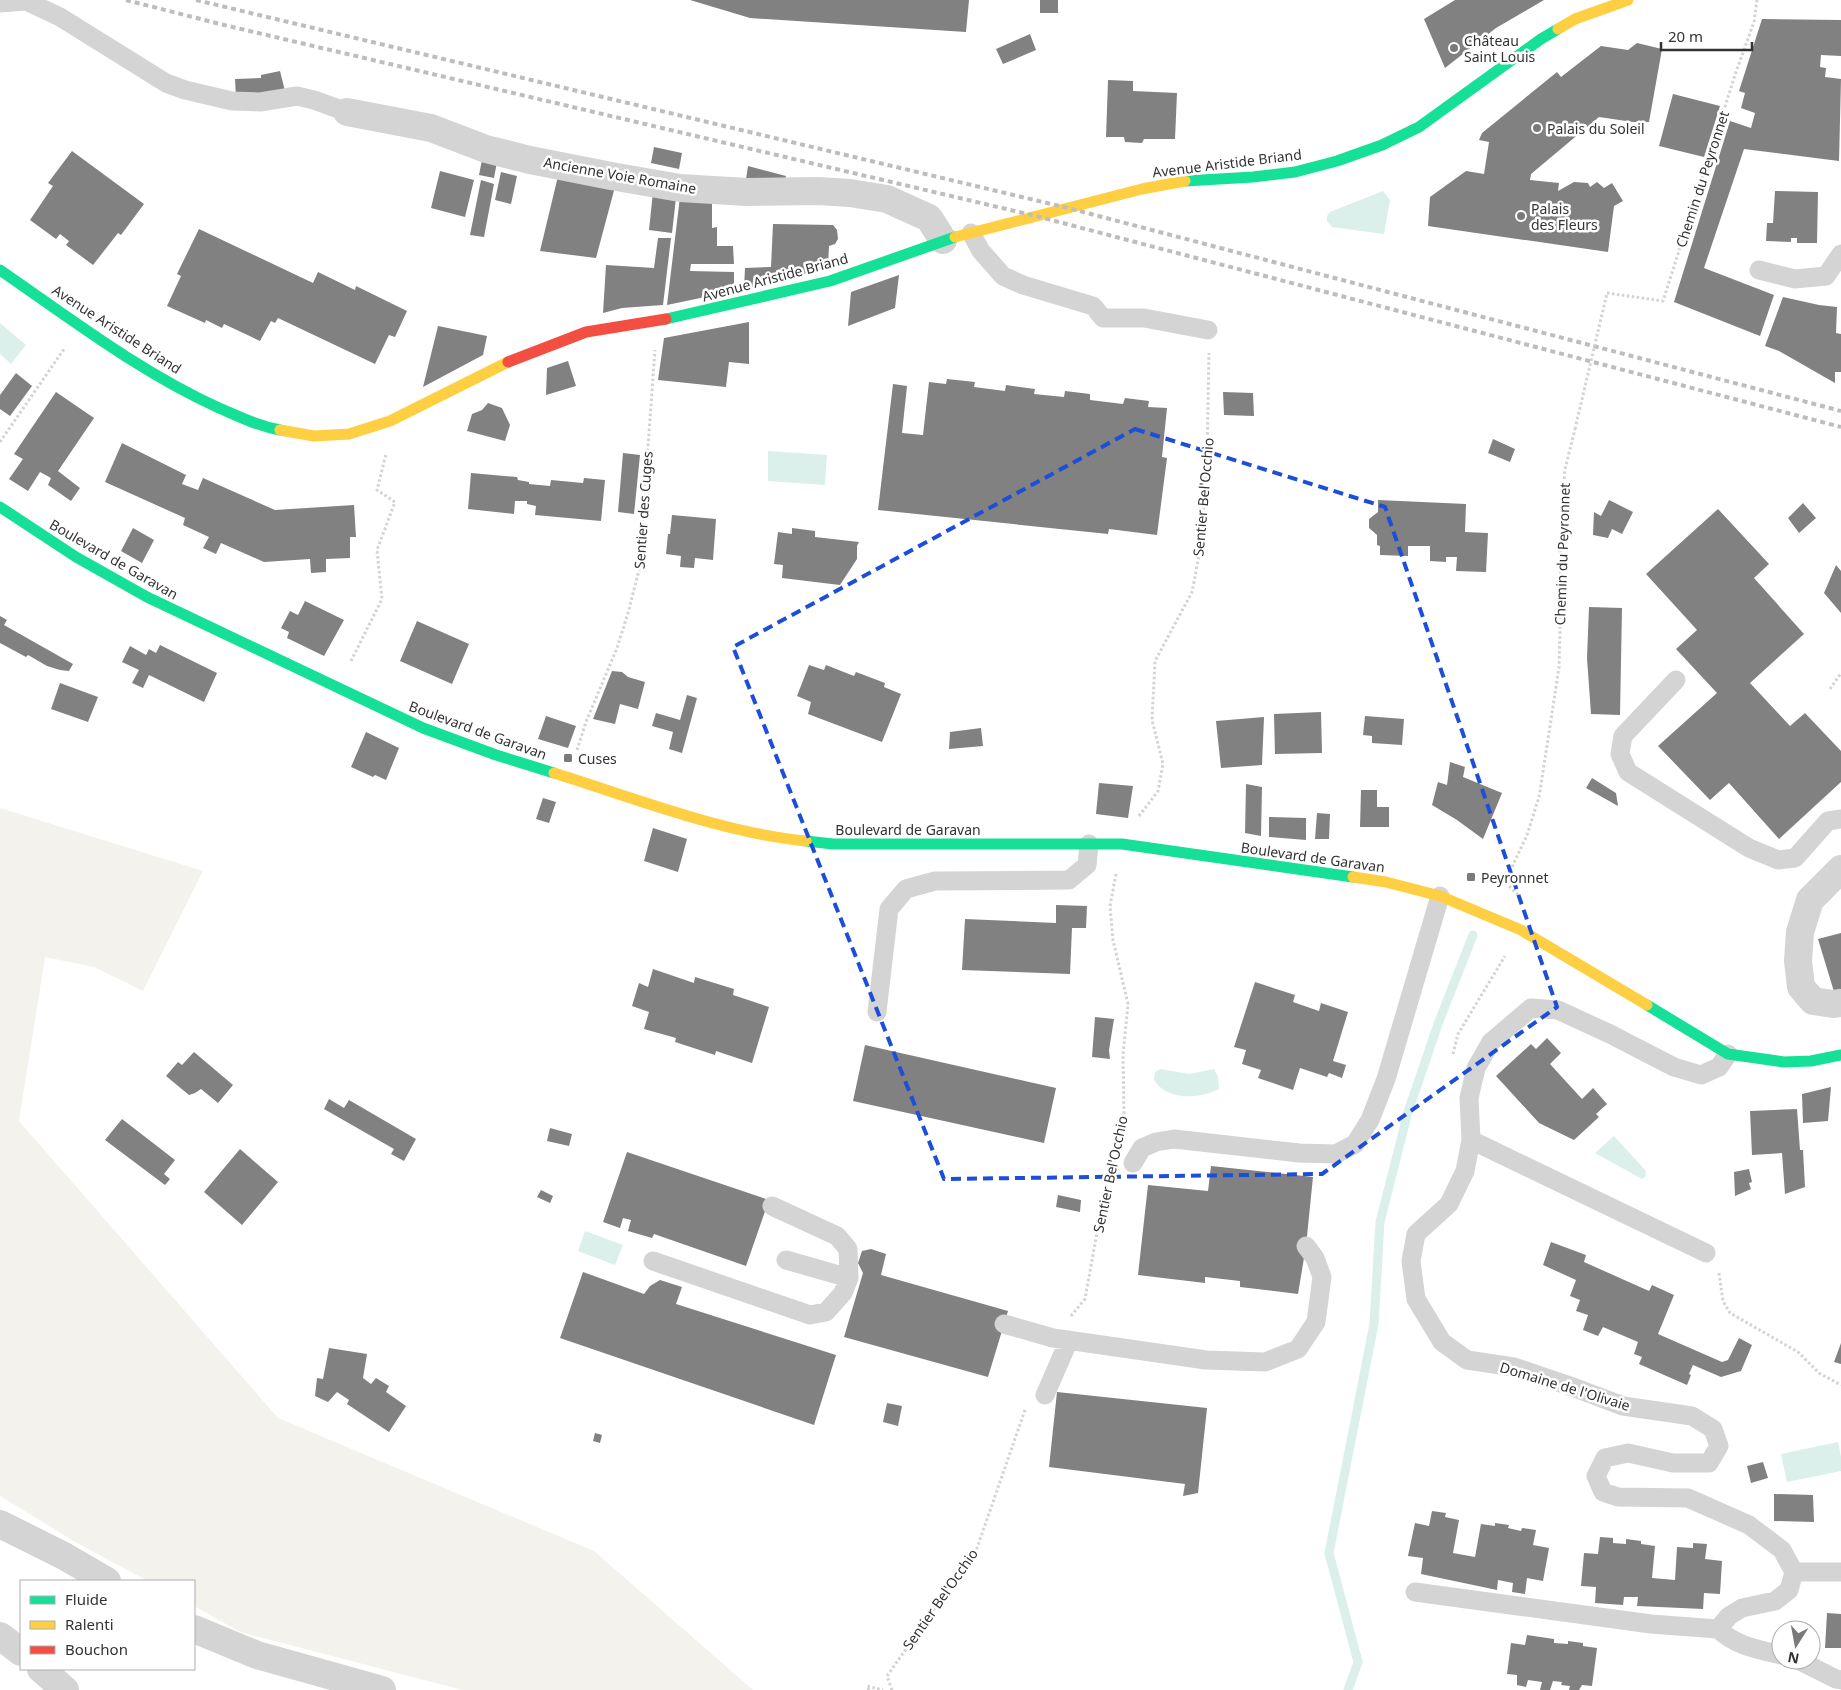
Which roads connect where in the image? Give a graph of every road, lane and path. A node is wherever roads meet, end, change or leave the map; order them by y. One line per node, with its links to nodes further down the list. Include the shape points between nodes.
1 (1628, 0): 5 (street, Avenue Aristide Briand, via 1575,19 1541,38 1419,127 1337,161 1295,172 1167,184)
2 (1757, 0): 26 (path, Chemin du Peyronnet, bridge, via 1754,22 1663,301 1608,293 1564,478 1558,667 1539,797 1527,835 1505,882 1532,910)
3 (0, 3): 4 (lane, via 26,1 60,17 166,83 185,90 232,101 260,102 297,96)
4 (346, 112): 6 (street, Ancienne Voie Romaine, via 432,128 486,149 530,160 680,188 748,192 818,191 886,199 929,218)
5 (972, 233): 6 (street, Avenue Aristide Briand); 12 (lane, via 981,251 1003,276 1023,286 1093,306 1103,318 1144,318)
6 (943, 240): 10 (street, Avenue Aristide Briand, via 830,281)
7 (1841, 254): 9 (lane, via 1826,276 1795,279)
8 (0, 270): 11 (street, Avenue Aristide Briand)
9 (1760, 270)
10 (656, 321): 13 (street, Avenue Aristide Briand, via 586,332 515,358); 20 (path, Sentier des Cuges, via 639,570 623,631 586,722)
11 (79, 324): 13 (street, Avenue Aristide Briand, via 130,360 200,399 263,426 314,436 349,434); 14 (path, via 58,360)
12 (1208, 330): 23 (path, Sentier Bel'Occhio, via 1207,458 1201,545 1192,592 1156,661 1152,720 1163,764 1158,791)
13 (390, 421): 18 (path, via 377,490 395,502 377,550 382,599)
14 (0, 442)
15 (0, 507): 18 (street, Boulevard de Garavan, via 76,557 147,597)
16 (1841, 673): 19 (path)
17 (1676, 680): 21 (lane, via 1623,736 1620,754 1628,772 1749,848 1778,860 1795,858 1828,821)
18 (338, 689): 20 (street, Boulevard de Garavan, via 423,728 496,755)
19 (1830, 689)
20 (570, 777): 22 (street, Boulevard de Garavan, via 712,823 802,841 833,844)
21 (1841, 819)
22 (1089, 844): 23 (street, Boulevard de Garavan); 28 (lane, via 1087,865 1069,880 935,881 906,889 889,909)
23 (1122, 844): 25 (street, Boulevard de Garavan, via 1386,882); 33 (path, Sentier Bel'Occhio, via 1110,906 1113,940 1128,1004 1123,1055 1124,1115)
24 (1841, 869): 27 (street, via 1810,900 1800,932 1798,961 1801,987 1813,1001)
25 (1440, 896): 26 (street, Boulevard de Garavan); 35 (lane, via 1386,1079 1370,1120 1355,1144 1336,1154 1299,1153 1174,1139 1142,1148)
26 (1520, 930): 29 (street, Boulevard de Garavan); 31 (path, Chemin du Peyronnet, via 1458,1034)
27 (1841, 1003)
28 (877, 1012)
29 (1728, 1054): 30 (street, Boulevard de Garavan, via 1793,1063); 32 (lane, Domaine de l'Olivaie, via 1719,1067 1700,1075 1674,1067 1558,1010 1531,1008 1491,1042 1476,1068 1469,1098)
30 (1841, 1055)
31 (1451, 1062)
32 (1471, 1140): 38 (lane); 47 (lane, Domaine de l'Olivaie, via 1465,1171 1449,1204 1416,1234 1411,1261 1416,1298 1442,1342 1467,1360 1514,1368 1623,1406 1692,1416 1713,1429 1719,1446 1708,1464 1672,1463 1628,1453 1605,1458 1596,1476 1603,1492 1618,1497 1688,1498 1749,1525 1782,1550)
33 (1117, 1144)
34 (1112, 1163): 43 (path, Sentier Bel'Occhio, via 1085,1298)
35 (1133, 1163)
36 (772, 1206): 41 (lane, via 837,1236 848,1249)
37 (1306, 1246): 43 (lane, via 1322,1277 1316,1322 1298,1350 1265,1362 1206,1360)
38 (1706, 1253): 44 (path, via 1718,1263 1723,1301 1730,1313 1798,1352 1819,1373)
39 (786, 1260): 41 (lane)
40 (653, 1262): 41 (lane, via 810,1315 826,1312 843,1293)
41 (849, 1278)
42 (1004, 1324): 43 (lane)
43 (1061, 1339): 45 (lane)
44 (1841, 1385)
45 (1036, 1398): 63 (path, Sentier Bel'Occhio, via 977,1548 887,1676)
46 (0, 1524): 49 (street)
47 (1794, 1572): 48 (lane); 52 (lane, via 1789,1590 1775,1601 1742,1608 1729,1616)
48 (1841, 1572)
49 (105, 1580)
50 (1414, 1592): 52 (lane, via 1651,1624)
51 (195, 1629): 60 (street, via 257,1655)
52 (1718, 1629): 55 (lane, via 1729,1639)
53 (0, 1636): 54 (street)
54 (20, 1651)
55 (1771, 1653)
56 (42, 1670): 59 (street)
57 (1818, 1670): 58 (lane)
58 (1841, 1680)
59 (65, 1690)
60 (382, 1690)
61 (869, 1690): 62 (path, via 867,1686)
62 (883, 1690)
63 (892, 1690)

